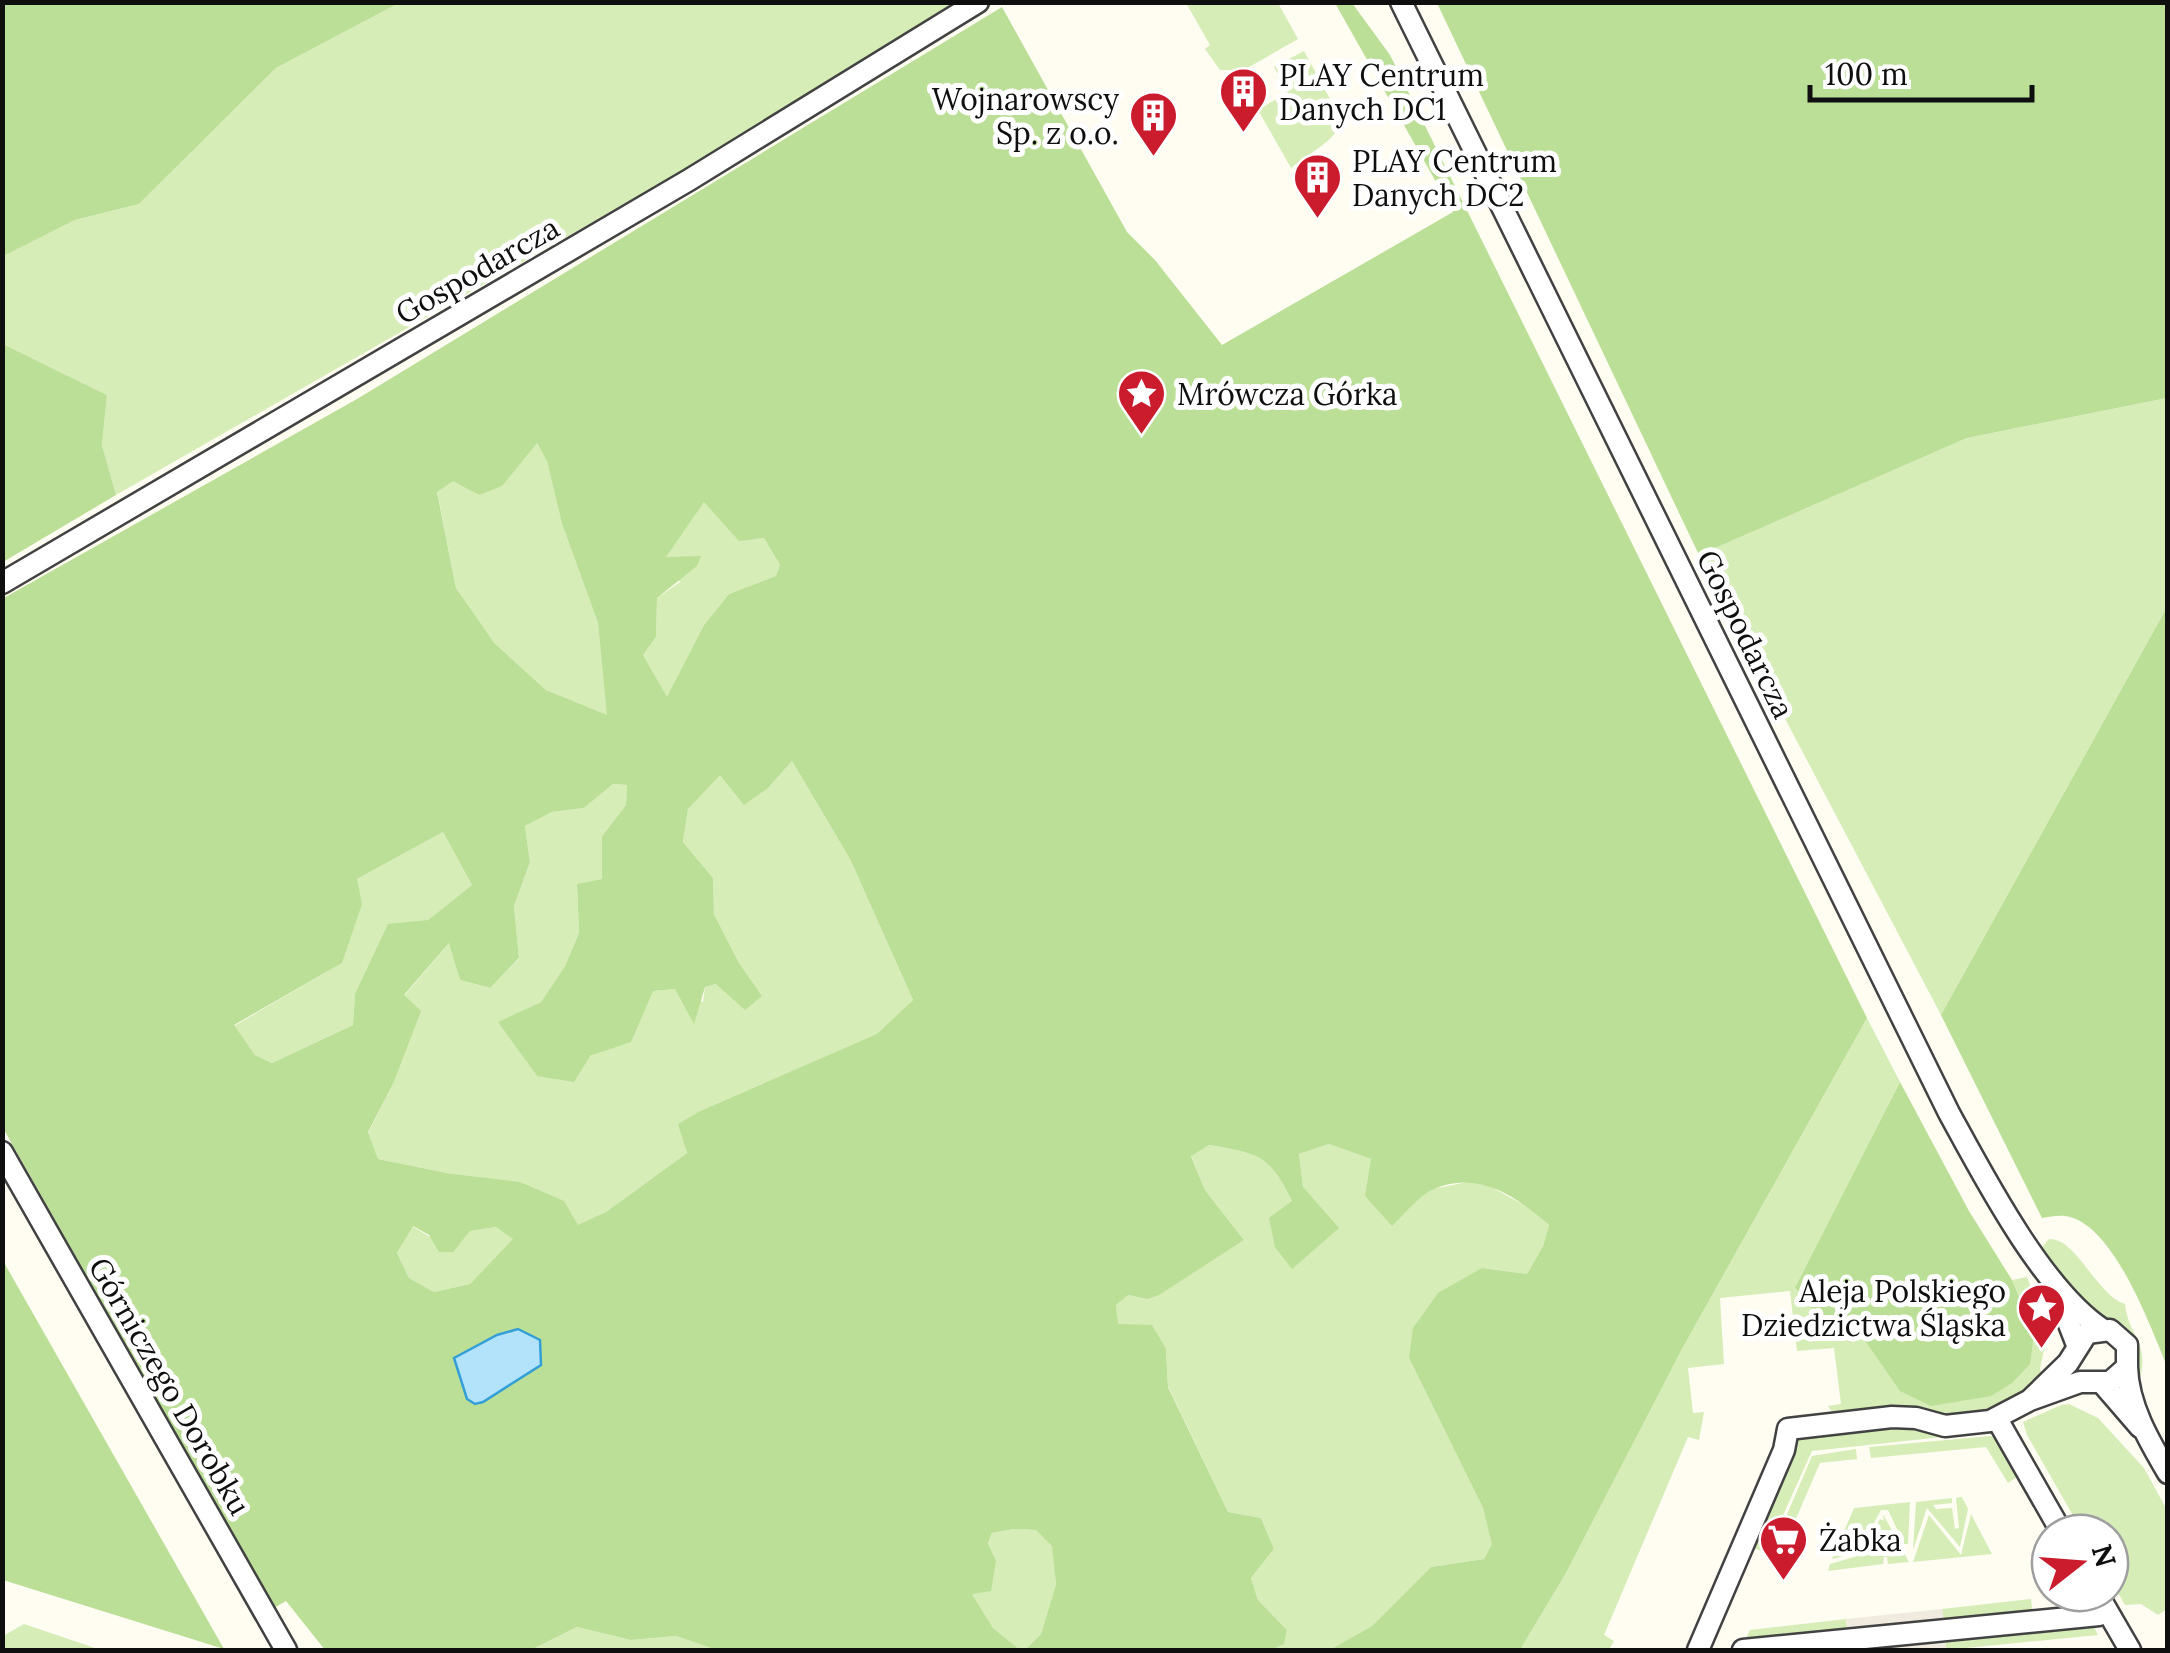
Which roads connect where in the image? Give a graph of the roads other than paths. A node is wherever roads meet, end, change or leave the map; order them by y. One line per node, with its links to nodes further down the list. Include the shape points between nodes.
1 (978, 2): 3 (street, Gospodarcza, via 689,180)
2 (1401, 2): 5 (street, Gospodarcza, via 1950,1113)
3 (2, 583)
4 (2, 1152): 18 (street, Górniczego Dorobku)
5 (2054, 1283): 6 (street, Gospodarcza); 7 (street, Gospodarcza)
6 (2102, 1328): 7 (street, via 2087,1333); 8 (street, via 2127,1344)
7 (2076, 1350): 9 (street, via 2081,1374); 10 (street)
8 (2127, 1368): 9 (street, via 2117,1379); 12 (street)
9 (2097, 1382): 10 (street); 12 (street)
10 (2030, 1400): 11 (street)
11 (1996, 1419): 14 (street); 19 (street, via 1945,1426 1892,1417 1788,1430)
12 (2144, 1431): 13 (street)
13 (2168, 1473)
14 (2050, 1513)
15 (2098, 1613): 17 (street)
16 (2108, 1613): 21 (street)
17 (1897, 1643): 20 (street)
18 (286, 1650)
19 (1698, 1650)
20 (1743, 1650)
21 (2130, 1650)

